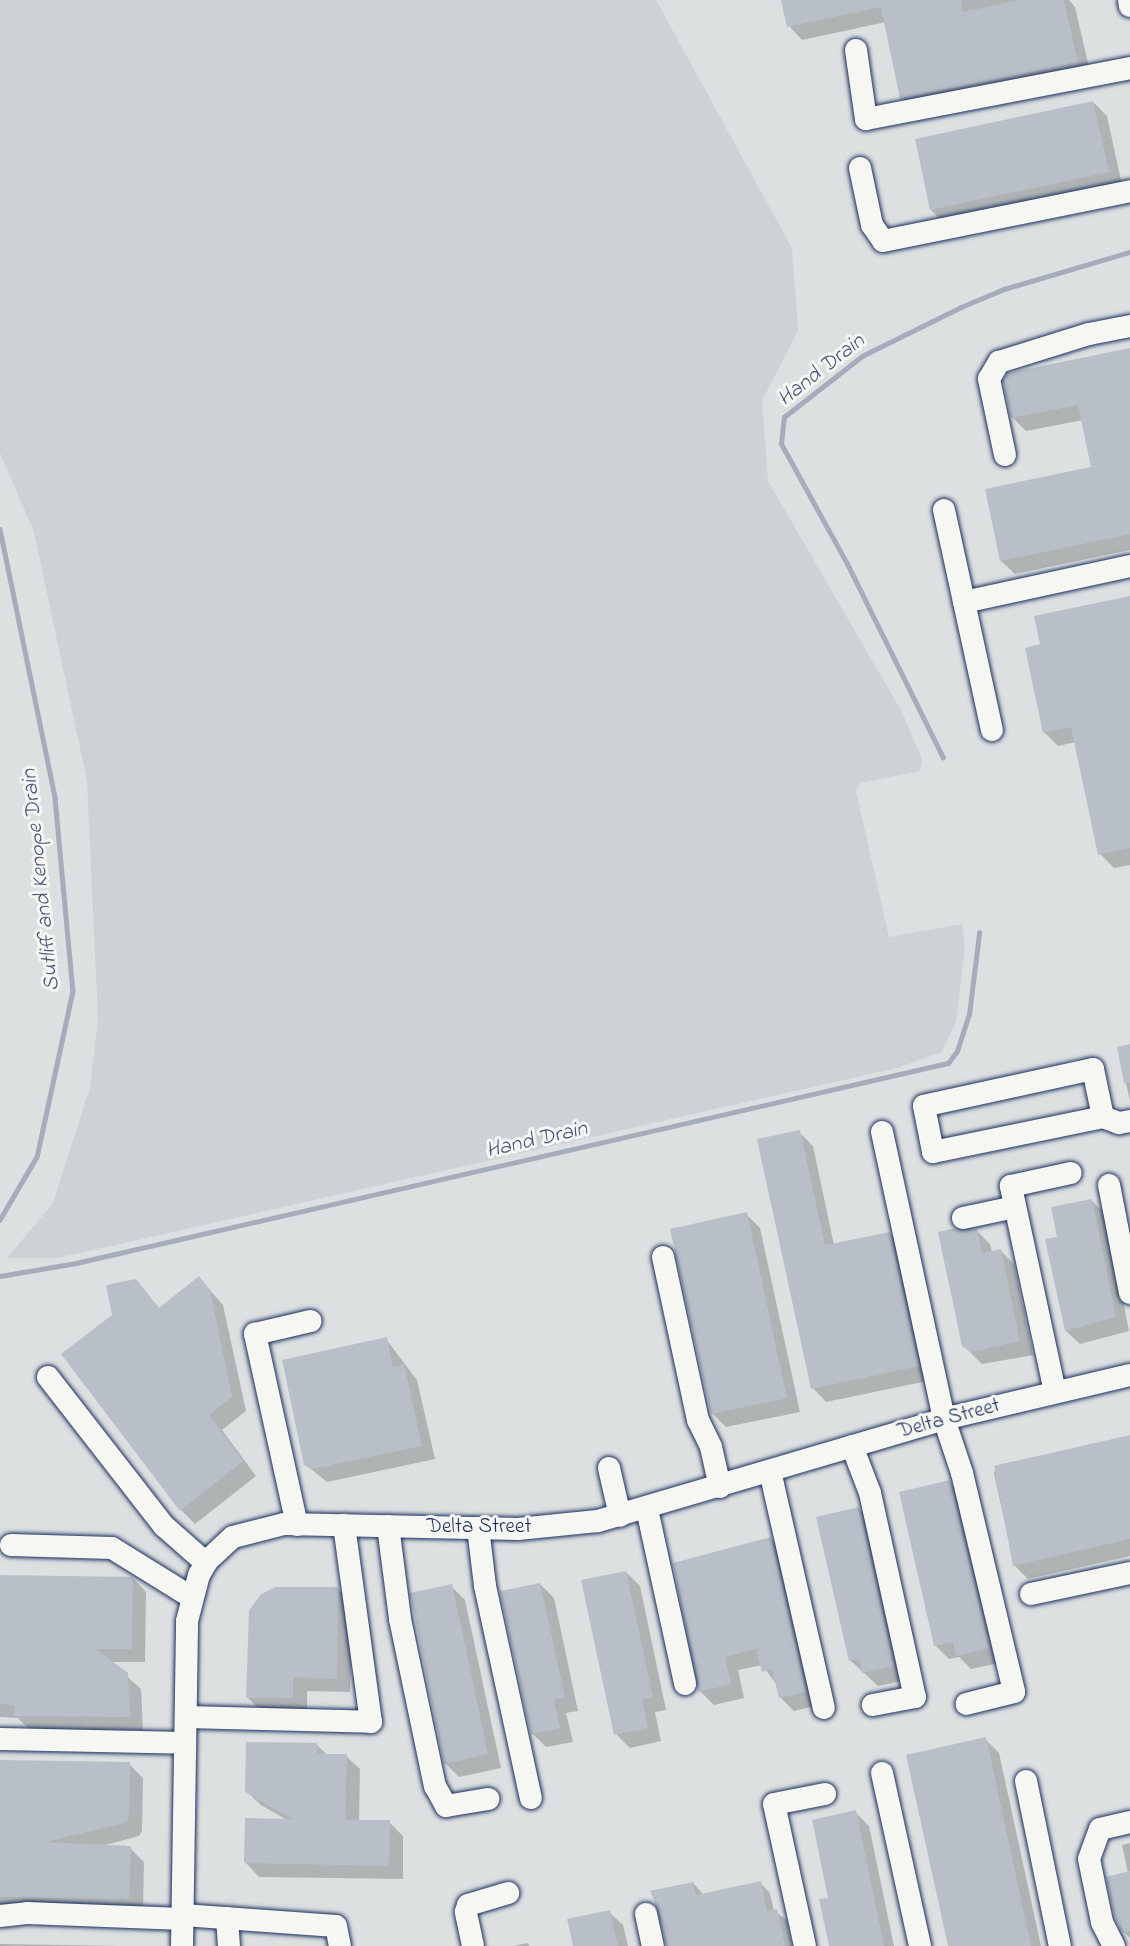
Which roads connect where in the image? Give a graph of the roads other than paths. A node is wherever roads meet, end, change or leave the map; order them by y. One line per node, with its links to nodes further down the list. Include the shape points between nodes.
1 (1129, 0): 2 (street)
2 (1130, 6)
3 (856, 50): 4 (street, via 866,119)
4 (1130, 68)
5 (860, 168): 6 (street, via 872,225 883,241)
6 (1130, 192)
7 (1130, 326): 8 (street, via 1089,334 999,362 988,379)
8 (1005, 455)
9 (944, 510): 11 (street)
10 (1130, 566): 11 (street)
11 (964, 602): 12 (street)
12 (992, 730)
13 (1103, 1117): 13 (street, via 1093,1069 924,1106 933,1152); 14 (street, via 1119,1123)
14 (1130, 1120)
15 (882, 1132): 26 (street)
16 (1071, 1173): 18 (street, via 1011,1186)
17 (1109, 1185): 21 (street)
18 (1015, 1207): 19 (street); 25 (street)
19 (963, 1218)
20 (663, 1257): 30 (street, via 698,1419 711,1446)
21 (1130, 1293)
22 (311, 1321): 33 (street, via 255,1334)
23 (1130, 1375): 25 (street, Delta Street)
24 (48, 1377): 38 (street, via 164,1526)
25 (1055, 1392): 26 (street, Delta Street)
26 (944, 1419): 27 (street, Delta Street); 43 (street, via 962,1473 1014,1692)
27 (852, 1446): 29 (street, Delta Street); 44 (street, via 870,1493 915,1696)
28 (609, 1468): 32 (street)
29 (770, 1471): 30 (street, Delta Street); 45 (street)
30 (720, 1487): 31 (street, Delta Street)
31 (647, 1509): 32 (street, Delta Street); 42 (street)
32 (620, 1516): 36 (street, Delta Street, via 553,1527)
33 (297, 1525): 34 (street, Delta Street); 38 (street, Delta Street, via 247,1531 220,1546)
34 (344, 1525): 35 (street, Delta Street); 46 (street, via 371,1722)
35 (388, 1526): 36 (street, Delta Street); 53 (street, via 400,1619 435,1786 446,1806)
36 (478, 1528): 52 (street, via 485,1586)
37 (11, 1545): 41 (street, via 112,1548)
38 (206, 1563): 41 (street, Delta Street)
39 (1130, 1573): 40 (street)
40 (1031, 1594)
41 (191, 1597): 46 (street, Delta Street)
42 (685, 1684)
43 (966, 1704)
44 (873, 1705)
45 (824, 1708)
46 (186, 1717): 48 (street, Delta Street)
47 (0, 1739): 48 (street)
48 (185, 1743): 58 (street, Delta Street)
49 (882, 1773): 66 (street)
50 (1026, 1781): 67 (street)
51 (825, 1794): 65 (street, via 774,1804)
52 (531, 1798)
53 (488, 1799)
54 (1130, 1822): 68 (street, via 1100,1829 1089,1859 1102,1922)
55 (508, 1893): 63 (street, via 468,1905)
56 (646, 1914): 64 (street)
57 (0, 1916): 58 (street, via 27,1913)
58 (183, 1917): 59 (street); 60 (street, Delta Street)
59 (227, 1918): 61 (street); 62 (street, via 336,1926)
60 (182, 1946)
61 (229, 1946)
62 (340, 1946)
63 (473, 1946)
64 (653, 1946)
65 (805, 1946)
66 (920, 1946)
67 (1060, 1946)
68 (1114, 1946)

